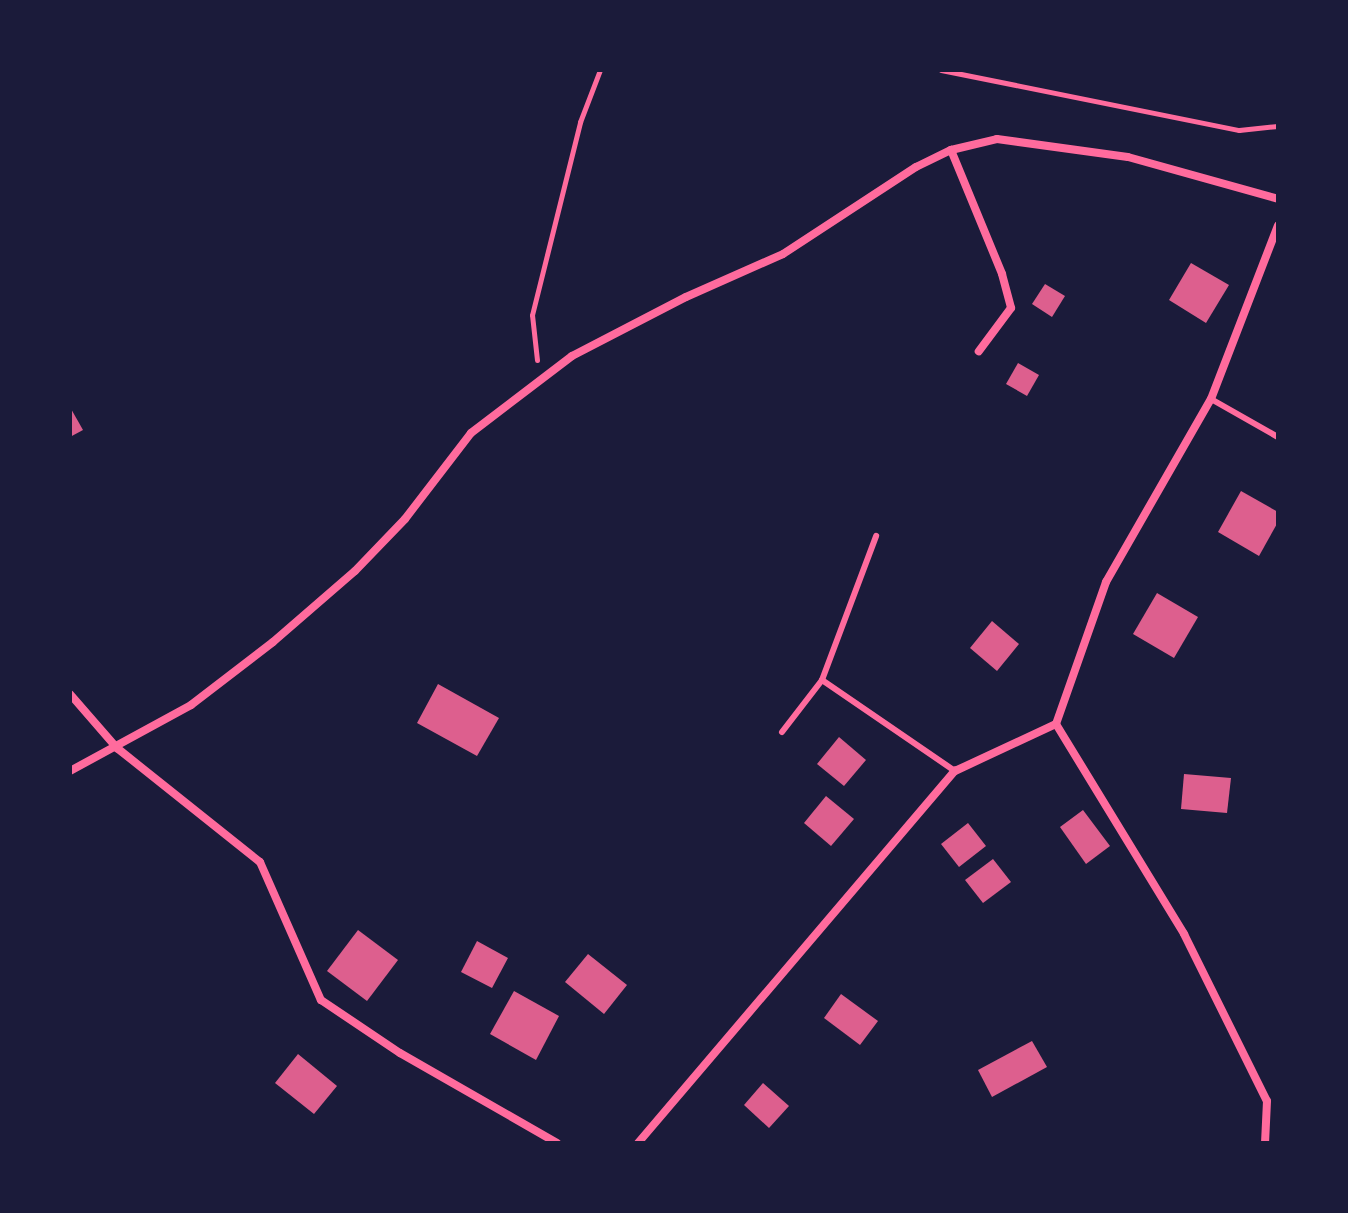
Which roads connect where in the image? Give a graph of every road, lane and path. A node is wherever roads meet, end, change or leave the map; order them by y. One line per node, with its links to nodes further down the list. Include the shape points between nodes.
1 (600, 70): 8 (path, via 580,122 532,315)
2 (941, 70): 3 (path, via 1239,130)
3 (1278, 126)
4 (951, 150): 5 (street, via 997,139 1128,157); 7 (street, via 1011,308); 8 (street, via 783,254 584,350)
5 (1278, 199)
6 (1278, 225): 9 (street)
7 (979, 351)
8 (539, 381): 16 (street, via 471,433 405,519 355,571 191,705)
9 (1211, 399): 10 (lane); 14 (street, via 1106,582)
10 (1278, 437)
11 (876, 536): 12 (lane)
12 (822, 680): 15 (lane); 18 (lane)
13 (70, 694): 16 (street)
14 (1056, 724): 18 (street); 21 (street, via 1184,934 1267,1101)
15 (782, 732)
16 (117, 748): 17 (street); 19 (street, via 260,862 321,1000 400,1053)
17 (70, 771)
18 (955, 771): 20 (street)
19 (557, 1143)
20 (638, 1143)
21 (1265, 1143)

